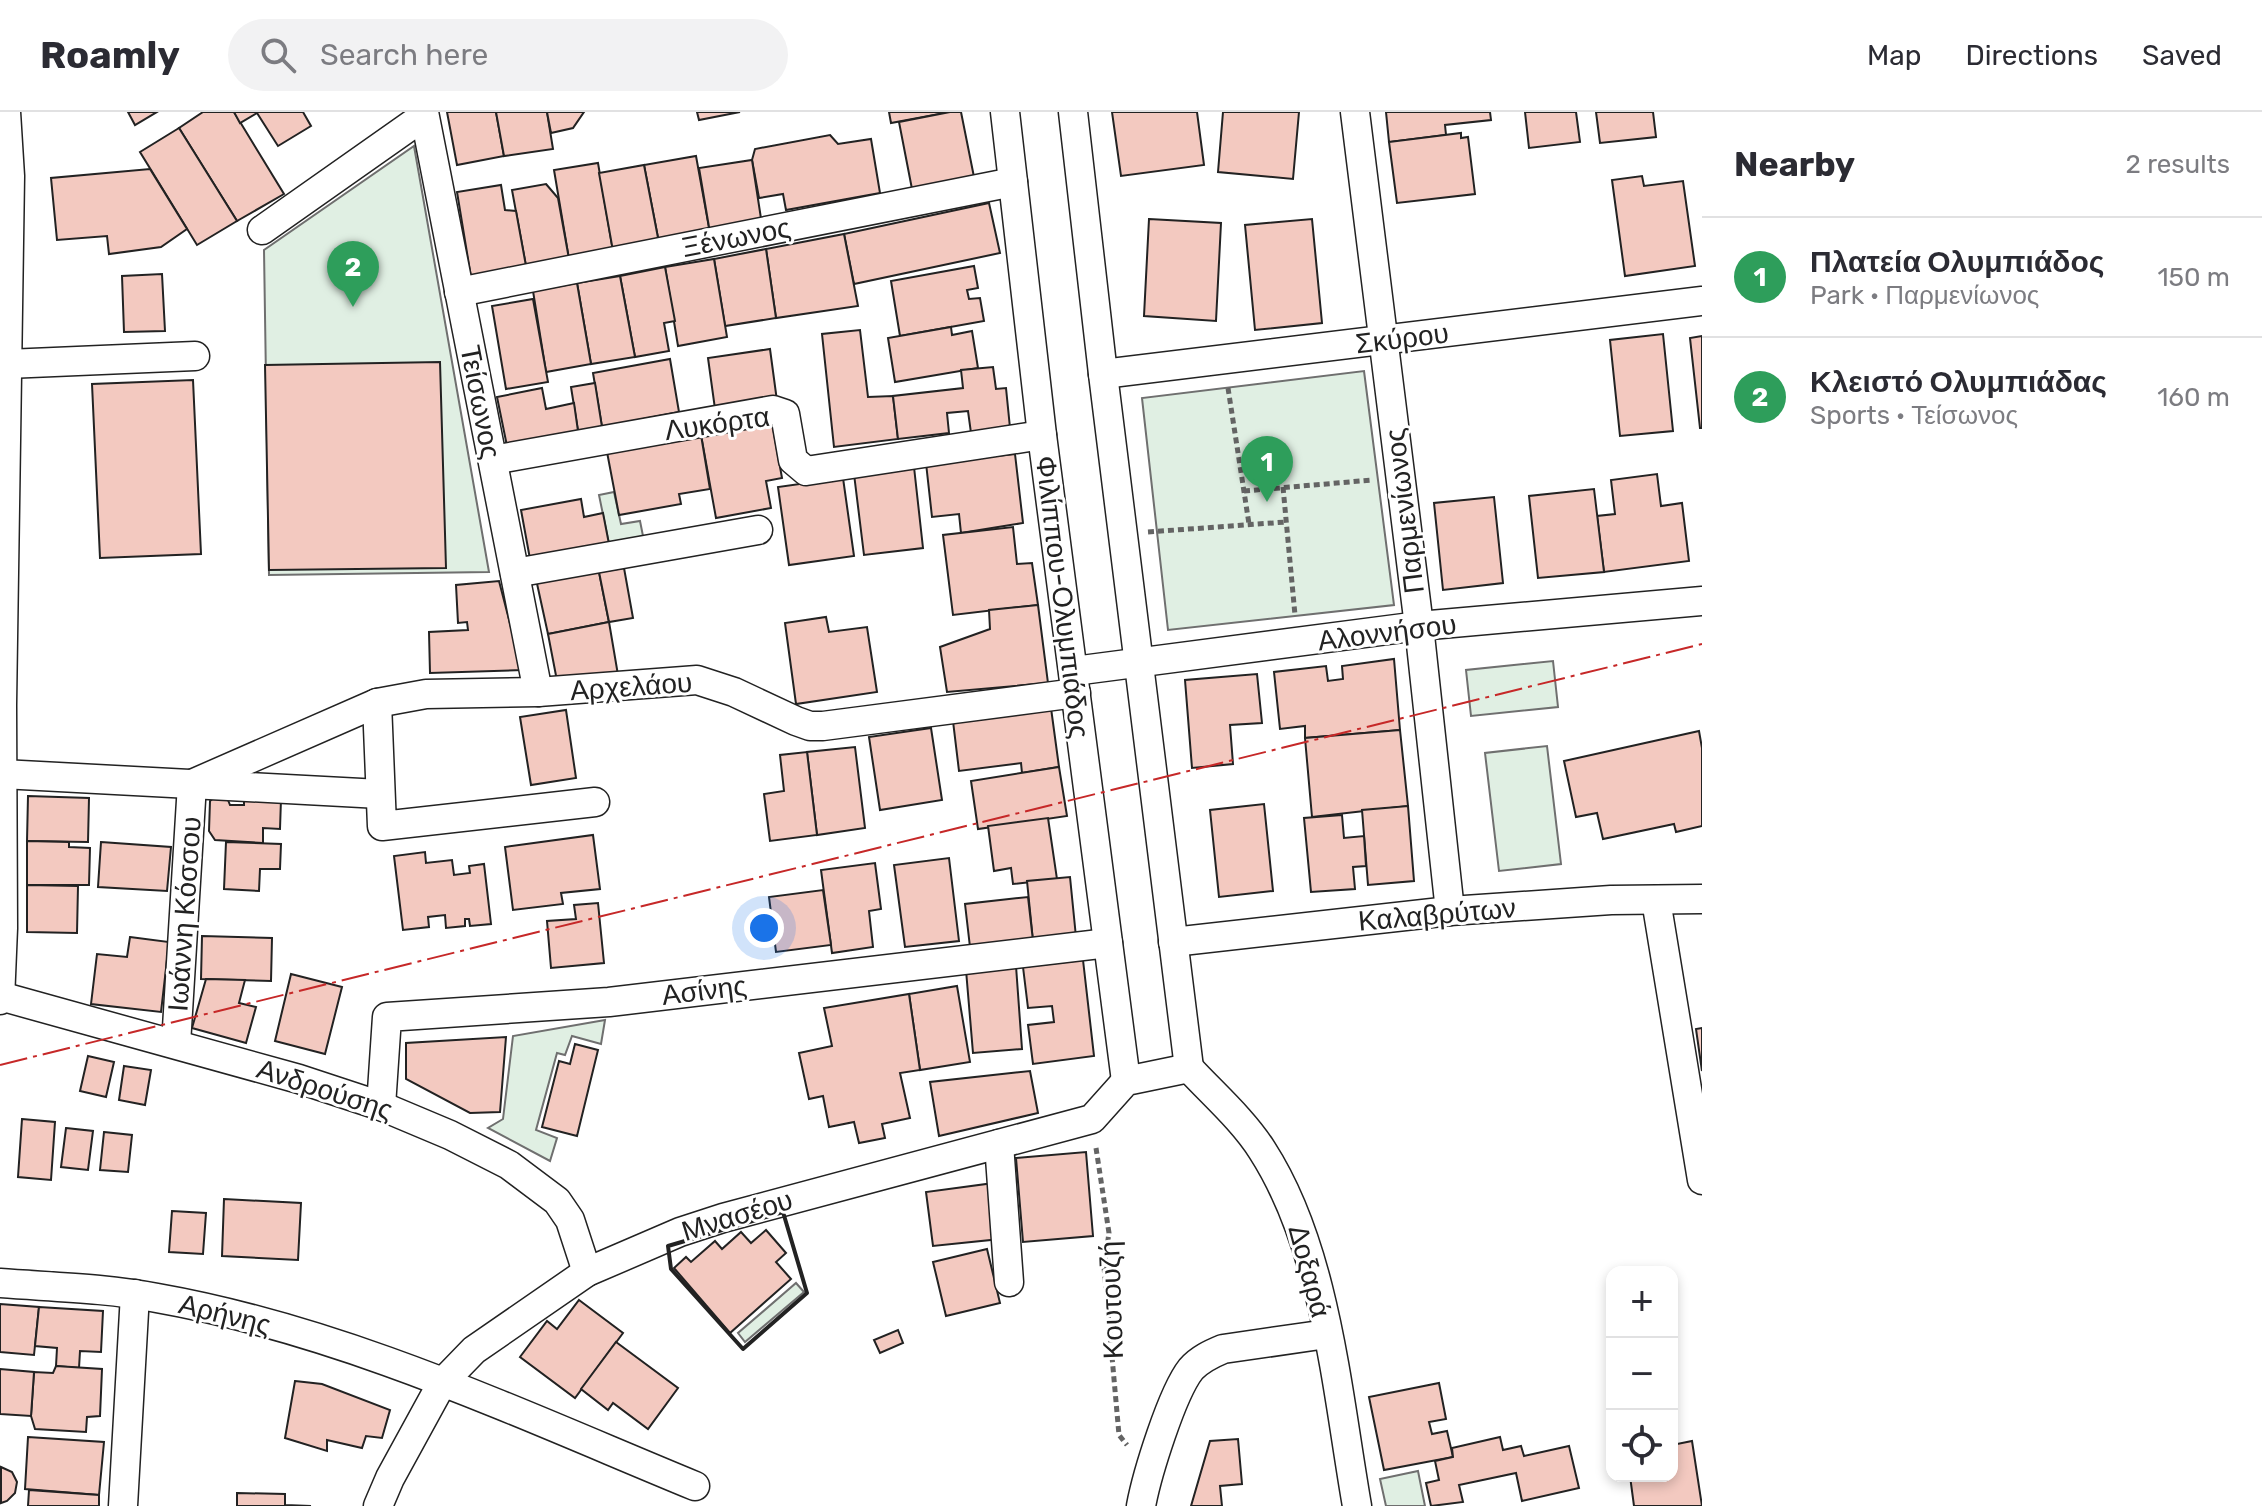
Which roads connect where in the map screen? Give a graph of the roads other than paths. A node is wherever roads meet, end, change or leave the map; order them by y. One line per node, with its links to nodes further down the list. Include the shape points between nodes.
1 (6, 112): 12 (street)
2 (1005, 112): 6 (street, Φιλίππου-Ολυμπιάδος)
3 (1073, 112): 13 (street)
4 (1355, 112): 10 (street, Παρμενίωνος)
5 (424, 114): 7 (street); 8 (street, Τείσωνος)
6 (1013, 182): 8 (street, Ξένωνος); 14 (street, Φιλίππου-Ολυμπιάδος)
7 (262, 230)
8 (459, 292): 15 (street, Τείσωνος)
9 (1702, 301): 10 (street, Σκύρου)
10 (1383, 340): 13 (street, Σκύρου); 20 (street, Παρμενίωνος)
11 (195, 356): 12 (street)
12 (7, 364): 17 (street)
13 (1103, 374): 21 (street)
14 (1042, 435): 15 (street, Λυκόρτα, via 806,471 793,460 785,414 773,410); 22 (street, Φιλίππου-Ολυμπιάδος)
15 (493, 460): 18 (street, Τείσωνος)
16 (758, 530): 18 (street)
17 (2, 543): 25 (street)
18 (515, 573): 23 (street, Τείσωνος)
19 (1702, 601): 20 (street, Αλοννήσου)
20 (1419, 626): 21 (street, Αλοννήσου); 33 (street, Παρμενίωνος)
21 (1140, 664): 22 (street, Αλοννήσου); 34 (street)
22 (1075, 682): 23 (street, Αρχελάου, via 810,726 697,680); 35 (street, Φιλίππου-Ολυμπιάδος)
23 (538, 692): 24 (street, Αρχελάου, via 426,694)
24 (377, 703): 27 (street, Αρχελάου); 28 (street)
25 (1, 705): 26 (street)
26 (2, 774): 27 (street); 30 (street)
27 (192, 784): 28 (street); 37 (street, Ιωάννη Κόσσου)
28 (380, 794): 29 (street, via 382,826)
29 (595, 802)
30 (1, 862): 36 (street)
31 (1702, 899): 32 (street, Καλαβρύτων)
32 (1656, 900): 33 (street, Καλαβρύτων); 42 (street)
33 (1450, 911): 34 (street, Καλαβρύτων)
34 (1173, 942): 38 (street)
35 (1108, 943): 39 (street, Φιλίππου-Ολυμπιάδος); 40 (street, Ασίνης, via 609,1002 387,1017)
36 (0, 998): 37 (street, Ανδρούσης)
37 (176, 1044): 40 (street, Ανδρούσης)
38 (1189, 1068): 39 (street); 47 (street, Δοξαρά, via 1252,1136 1271,1166 1299,1224)
39 (1126, 1081): 41 (street, Μνασέου, via 1092,1119)
40 (381, 1106): 43 (street, Ανδρούσης, via 483,1151 551,1195 570,1220)
41 (999, 1144): 43 (street, Μνασέου, via 723,1218); 44 (street)
42 (1702, 1180)
43 (587, 1272): 48 (street, Μνασέου, via 486,1340)
44 (1009, 1282)
45 (0, 1283): 46 (street, Αρήνης)
46 (135, 1294): 48 (street, Αρήνης, via 300,1334); 50 (street)
47 (1327, 1334): 52 (street, via 1234,1347 1200,1361 1178,1391); 53 (street, Δοξαρά)
48 (442, 1383): 49 (street, Αρήνης); 51 (street, Μνασέου)
49 (695, 1486)
50 (123, 1506)
51 (378, 1506)
52 (1141, 1506)
53 (1357, 1506)

